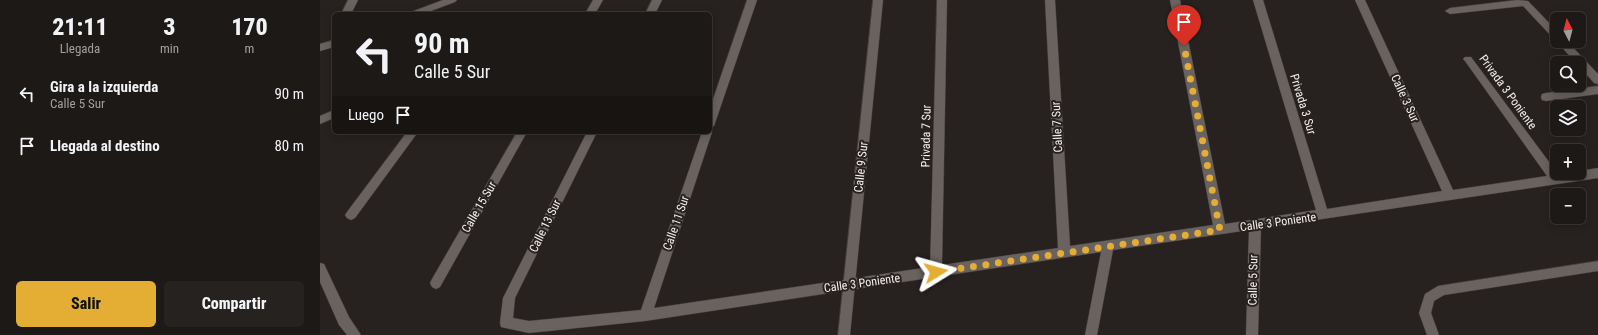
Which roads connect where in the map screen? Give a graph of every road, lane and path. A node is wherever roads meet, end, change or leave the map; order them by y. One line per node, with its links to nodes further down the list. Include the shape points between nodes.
1 (353, 0): 14 (street)
2 (452, 0): 15 (street)
3 (598, 0): 16 (street)
4 (657, 0): 17 (street)
5 (752, 0): 27 (street)
6 (878, 0): 48 (street, Calle 9 Sur)
7 (942, 0): 46 (street, Privada 7 Sur)
8 (1050, 0): 43 (street, Calle 7 Sur)
9 (1175, 0): 41 (street)
10 (1258, 0): 39 (street, Privada 3 Sur)
11 (1360, 0): 37 (street, Calle 3 Sur)
12 (1524, 1): 13 (street); 18 (street)
13 (1450, 11)
14 (347, 12)
15 (419, 12)
16 (591, 12)
17 (651, 12)
18 (1550, 29)
19 (332, 42): 20 (street)
20 (320, 48)
21 (1568, 48): 23 (street)
22 (1468, 59): 33 (street, Privada 3 Poniente)
23 (1598, 80)
24 (1598, 90): 25 (street)
25 (1546, 97)
26 (332, 115): 28 (street)
27 (712, 117)
28 (320, 120)
29 (412, 134): 38 (street)
30 (521, 134): 47 (street, Calle 15 Sur)
31 (591, 134): 50 (street, Calle 13 Sur, via 509,298)
32 (706, 134): 49 (street, Calle 11 Sur)
33 (1550, 172)
34 (1598, 173): 35 (street, Calle 3 Poniente)
35 (1586, 175)
36 (1556, 180): 37 (street, Calle 3 Poniente)
37 (1450, 196): 39 (street, Calle 3 Poniente)
38 (351, 215)
39 (1324, 215): 40 (street, Calle 3 Poniente)
40 (1254, 225): 41 (street, Calle 3 Poniente); 54 (street, Calle 5 Sur)
41 (1220, 230): 42 (street, Calle 3 Poniente)
42 (1108, 247): 43 (street, Calle 3 Poniente); 53 (street)
43 (1064, 253): 46 (street, Calle 3 Poniente)
44 (1598, 266): 55 (street, via 1442,290 1429,298 1425,312)
45 (320, 268): 51 (street, via 344,321)
46 (936, 272): 48 (street, Calle 3 Poniente)
47 (436, 283)
48 (848, 285): 49 (street, Calle 3 Poniente); 52 (street, Calle 9 Sur)
49 (645, 315): 50 (street, Calle 3 Poniente, via 528,327)
50 (506, 323)
51 (355, 335)
52 (844, 335)
53 (1091, 335)
54 (1252, 335)
55 (1433, 335)

